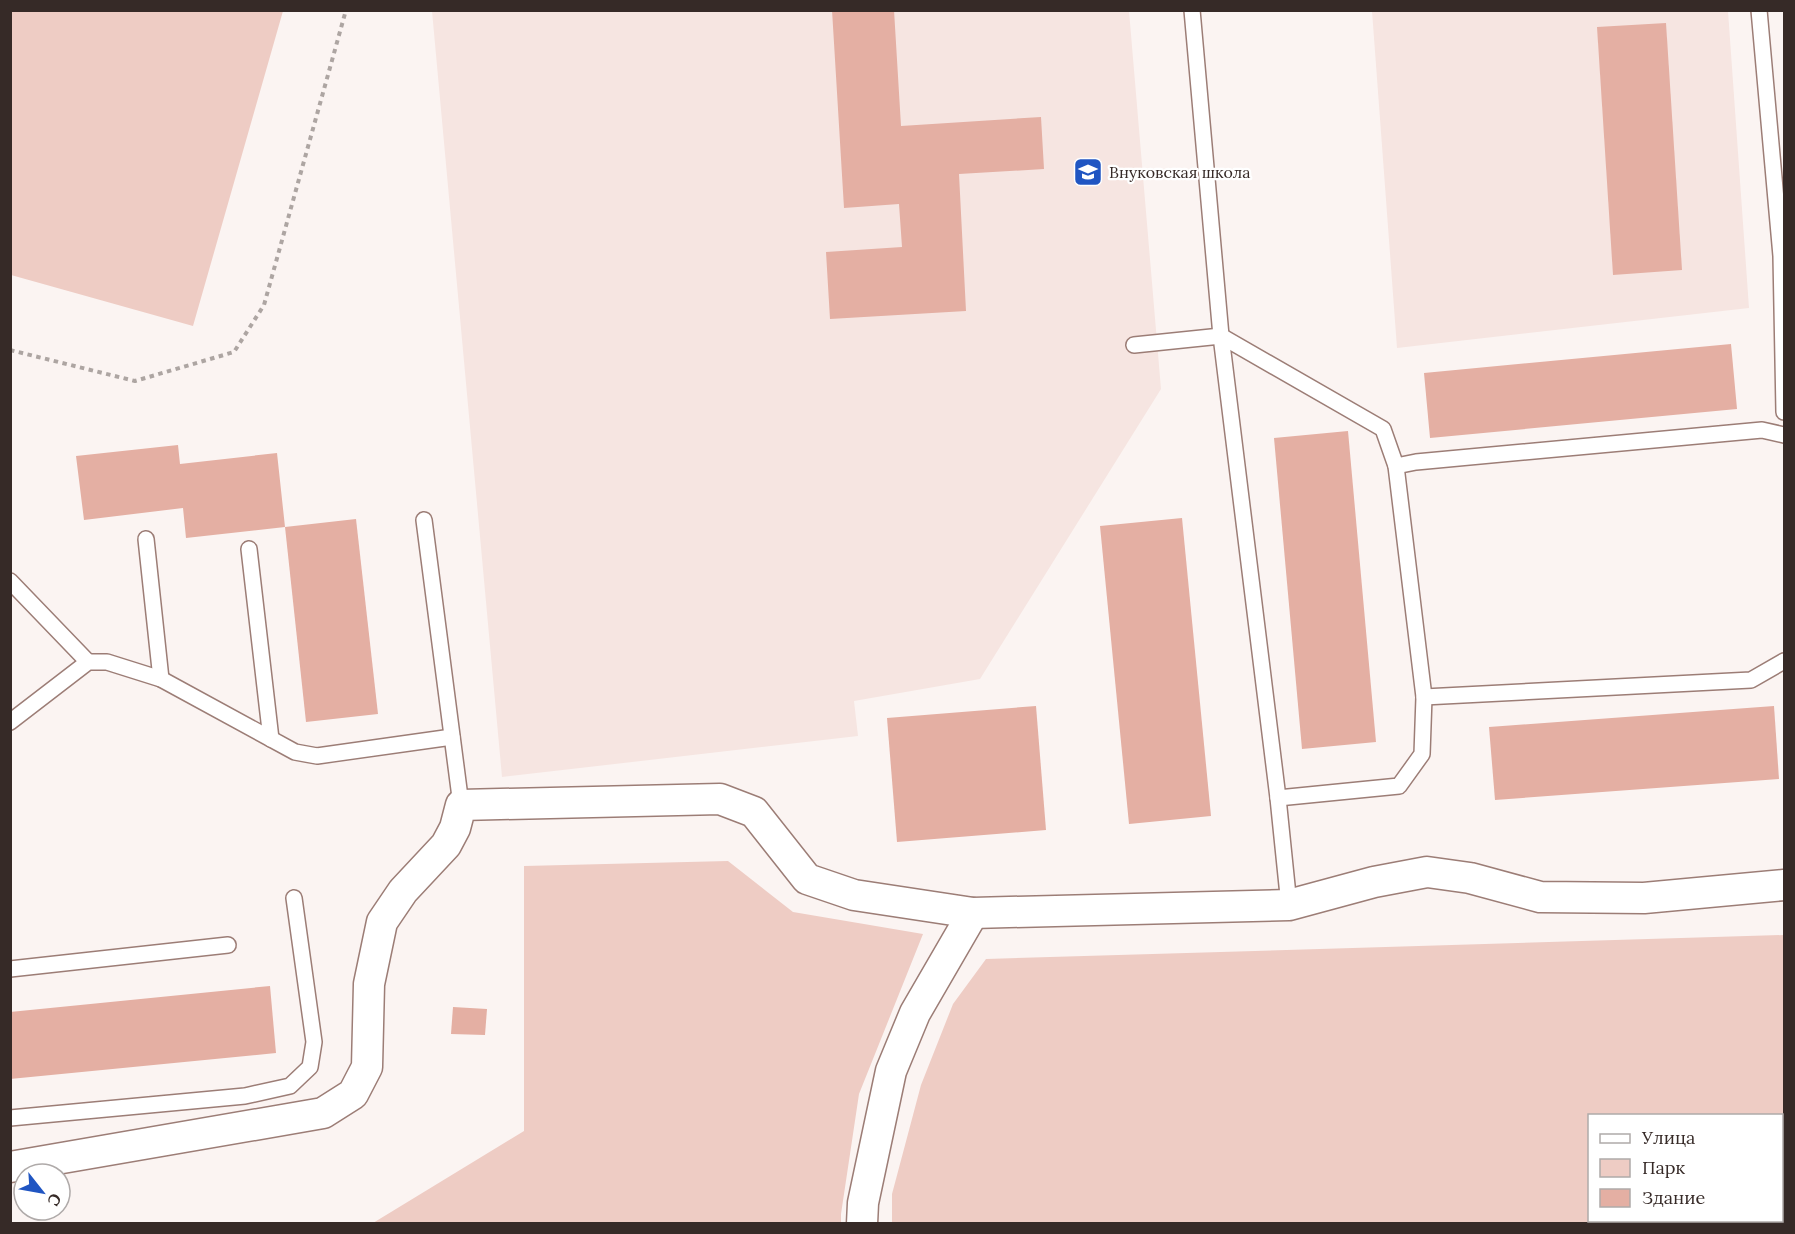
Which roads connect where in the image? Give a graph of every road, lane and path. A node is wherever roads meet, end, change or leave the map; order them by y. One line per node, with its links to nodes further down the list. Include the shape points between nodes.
1 (346, 10): 7 (path, via 264,305 234,352 135,381)
2 (1192, 10): 5 (lane)
3 (1759, 10): 4 (lane)
4 (1783, 256): 8 (lane)
5 (1221, 336): 6 (lane); 10 (lane, via 1383,429); 22 (lane)
6 (1134, 345)
7 (10, 351)
8 (1785, 412)
9 (1785, 435): 10 (lane, via 1762,430)
10 (1396, 466): 18 (lane)
11 (424, 520): 20 (lane)
12 (146, 540): 17 (lane)
13 (249, 549): 21 (lane)
14 (10, 581): 16 (lane)
15 (1785, 661): 18 (lane, via 1751,680)
16 (88, 662): 17 (lane, via 107,662); 19 (lane)
17 (161, 679): 21 (lane)
18 (1424, 697): 22 (lane, via 1422,754 1399,786)
19 (10, 722)
20 (452, 736): 21 (lane, via 317,756 294,752); 23 (lane)
21 (271, 739)
22 (1278, 798): 26 (lane)
23 (461, 806): 27 (street, via 720,799 754,812 807,879 854,895); 31 (street, via 446,845 403,891 382,922 369,984 367,1067 353,1094 323,1113)
24 (1785, 885): 26 (street, via 1644,898 1540,897 1470,878 1427,872)
25 (294, 898): 30 (lane, via 314,1042 310,1067 290,1086 245,1096)
26 (1289, 905): 27 (street)
27 (973, 913): 32 (street, via 915,1013 891,1071)
28 (228, 945): 29 (lane)
29 (10, 969)
30 (10, 1118)
31 (10, 1167)
32 (862, 1224)

